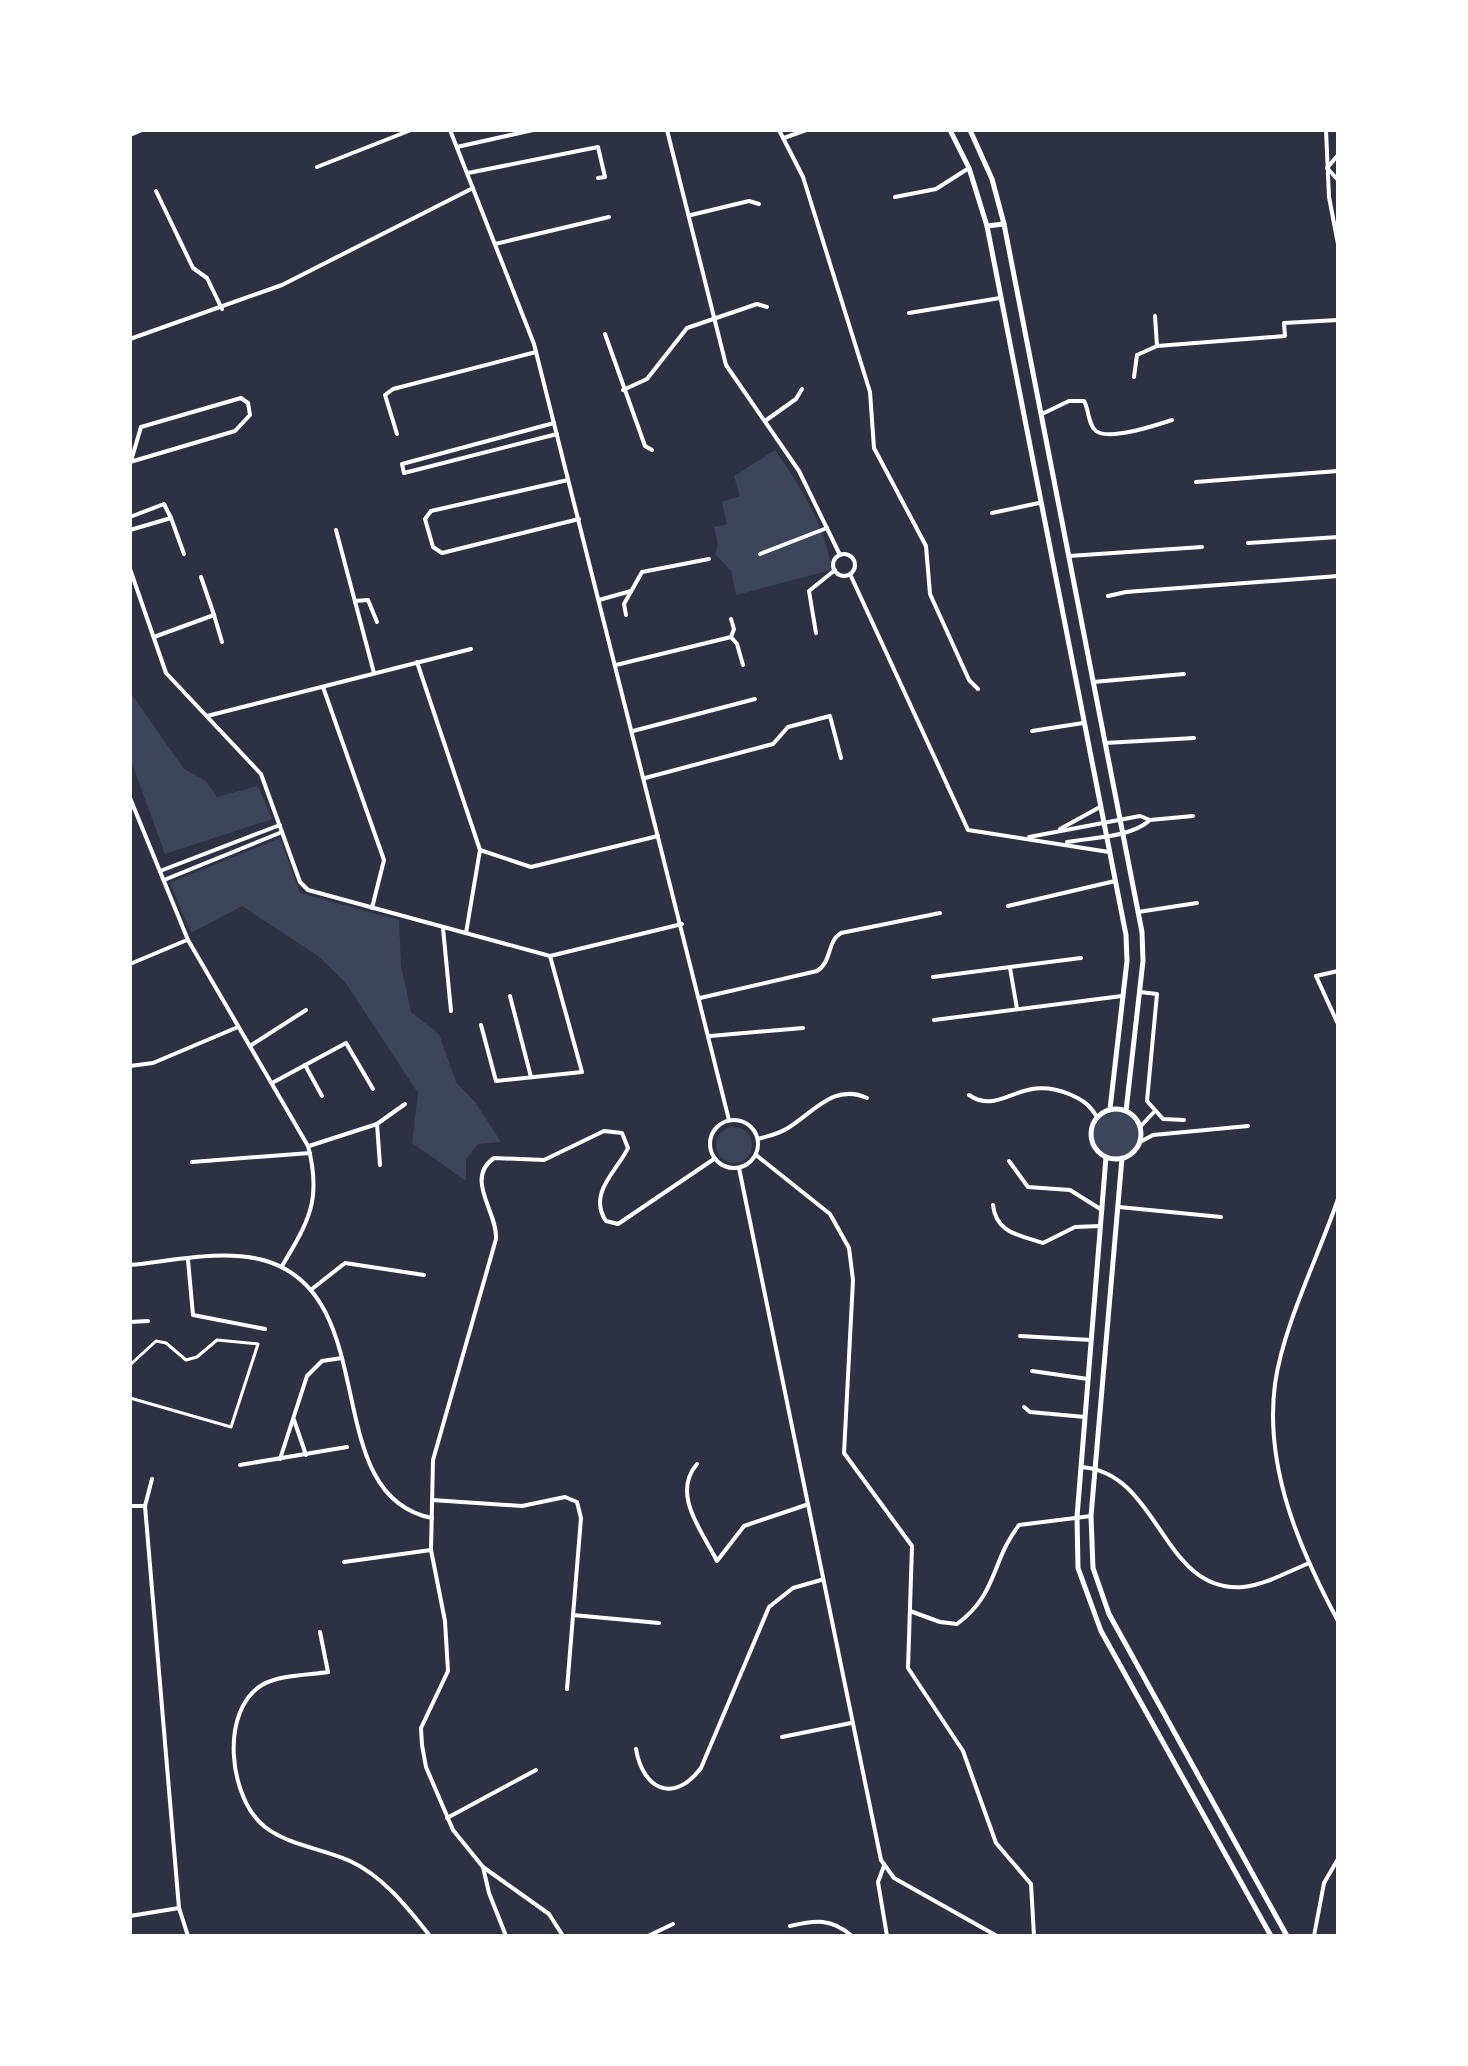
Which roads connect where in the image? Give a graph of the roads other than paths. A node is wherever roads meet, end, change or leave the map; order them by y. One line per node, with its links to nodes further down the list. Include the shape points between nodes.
1 (142, 130): 11 (street)
2 (411, 130): 15 (street)
3 (450, 130): 13 (street)
4 (533, 130): 13 (street)
5 (667, 130): 25 (street)
6 (779, 130): 12 (street)
7 (806, 130): 12 (street)
8 (950, 130): 16 (street)
9 (970, 130): 27 (street, via 992,179)
10 (1326, 130): 17 (street)
11 (130, 135)
12 (784, 138): 97 (street, via 803,177 870,392 872,445 926,546 931,598)
13 (457, 147): 18 (street)
14 (1338, 155): 17 (street)
15 (317, 167)
16 (969, 168): 23 (street, via 936,189); 28 (street)
17 (1327, 168): 20 (street); 30 (street)
18 (467, 174): 19 (street, via 598,147 605,177); 21 (street)
19 (598, 178)
20 (1338, 180)
21 (473, 188): 29 (street); 33 (street, via 282,285)
22 (156, 191): 33 (street, via 193,268 207,278)
23 (895, 197)
24 (759, 204): 25 (street, via 749,201)
25 (691, 215): 36 (street)
26 (609, 217): 29 (street)
27 (1004, 224): 28 (street); 45 (street)
28 (987, 226): 31 (street)
29 (495, 244): 41 (street)
30 (1338, 244)
31 (1000, 298): 34 (street); 56 (street)
32 (767, 307): 36 (street, via 757,304)
33 (222, 309): 39 (street)
34 (909, 313)
35 (1155, 316): 40 (street)
36 (715, 318): 44 (street, via 687,328 647,379); 47 (street, via 726,365)
37 (1338, 320): 40 (street, via 1284,323 1285,336)
38 (605, 334): 44 (street)
39 (130, 339)
40 (1157, 346): 42 (street, via 1137,355)
41 (536, 352): 48 (street); 49 (street, via 393,389 385,395)
42 (1134, 377)
43 (802, 389): 47 (street)
44 (623, 390): 51 (street, via 645,446)
45 (1042, 414): 46 (street, via 1069,401 1084,401 1092,425 1103,433 1143,430); 70 (street)
46 (1172, 420)
47 (765, 421): 61 (street, via 799,471)
48 (555, 423): 50 (street); 50 (street, via 402,464 404,473)
49 (397, 434)
50 (557, 434): 54 (street)
51 (652, 450)
52 (131, 462): 52 (street, via 141,427 241,398 248,403 250,415 235,431)
53 (1338, 471): 55 (street)
54 (569, 479): 60 (street); 60 (street, via 431,511 425,519 433,547 442,553)
55 (1196, 482)
56 (1039, 503): 57 (street); 100 (street)
57 (992, 513)
58 (130, 517): 59 (street, via 164,504)
59 (171, 518): 62 (street); 67 (street)
60 (579, 519): 79 (street)
61 (827, 528): 68 (street); 69 (street)
62 (130, 530)
63 (336, 530): 80 (street)
64 (1338, 537): 65 (street)
65 (1248, 543)
66 (1202, 547): 70 (street)
67 (184, 554)
68 (760, 554)
69 (840, 555): 73 (street, via 833,563); 74 (street, via 855,561)
70 (1069, 556): 95 (street)
71 (709, 559): 77 (street, via 642,572)
72 (130, 569): 86 (street)
73 (835, 570): 74 (street); 85 (street, via 809,591)
74 (850, 574): 121 (street, via 968,830)
75 (1338, 576): 78 (street)
76 (201, 577): 81 (street)
77 (631, 591): 79 (street); 82 (street, via 624,604)
78 (1108, 596)
79 (599, 600): 91 (street)
80 (355, 601): 84 (street, via 368,600); 93 (street)
81 (214, 615): 86 (street); 88 (street)
82 (626, 615)
83 (731, 619): 87 (street)
84 (377, 622)
85 (816, 633)
86 (154, 637): 99 (street, via 166,673)
87 (731, 637): 91 (street); 92 (street)
88 (222, 642)
89 (471, 649): 90 (street)
90 (417, 662): 93 (street); 123 (street)
91 (616, 665): 101 (street)
92 (743, 665)
93 (374, 673): 96 (street)
94 (1184, 674): 95 (street)
95 (1093, 682): 104 (street)
96 (323, 687): 99 (street); 130 (street, via 384,860)
97 (978, 689)
98 (755, 699): 101 (street)
99 (207, 716): 115 (street, via 261,774)
100 (1083, 723): 102 (street); 108 (street)
101 (633, 731): 106 (street)
102 (1032, 731)
103 (1194, 738): 104 (street)
104 (1105, 743): 111 (street)
105 (841, 758): 106 (street, via 830,716 788,727 773,744)
106 (645, 778): 119 (street)
107 (130, 798): 110 (street)
108 (1100, 807): 114 (street); 117 (street)
109 (1193, 816): 112 (street)
110 (138, 818): 113 (street); 125 (street)
111 (1120, 819): 112 (street); 114 (street); 118 (street)
112 (1150, 820): 118 (street)
113 (130, 822)
114 (1103, 822): 117 (street); 120 (street)
115 (280, 825): 116 (street); 125 (street)
116 (282, 832): 126 (street); 130 (street, via 300,882 308,890)
117 (1055, 832): 121 (street)
118 (1123, 833): 120 (street); 131 (street)
119 (659, 835): 123 (street, via 531,867); 133 (street)
120 (1106, 836): 122 (street); 124 (street)
121 (1027, 838): 122 (street)
122 (1061, 844): 124 (street)
123 (480, 850): 135 (street)
124 (1109, 852): 127 (street)
125 (160, 871): 126 (street)
126 (164, 880): 136 (street)
127 (1115, 881): 129 (street); 145 (street, via 1127,949)
128 (1197, 903): 131 (street)
129 (1008, 906)
130 (372, 909): 134 (street)
131 (1138, 912): 143 (street, via 1144,946)
132 (940, 913): 146 (street, via 841,933 817,971)
133 (682, 924): 137 (street); 146 (street)
134 (443, 928): 135 (street); 149 (street)
135 (466, 933): 137 (street)
136 (188, 940): 139 (street); 153 (street)
137 (550, 956): 159 (street, via 582,1072)
138 (1081, 958): 140 (street)
139 (130, 964)
140 (1010, 968): 142 (street); 147 (street)
141 (1338, 971): 151 (street, via 1316,976)
142 (933, 977)
143 (1140, 992): 167 (street); 168 (street, via 1157,994 1147,1101)
144 (510, 996): 159 (street)
145 (1123, 996): 147 (street); 166 (street)
146 (700, 998): 155 (street)
147 (1017, 1009): 150 (street)
148 (306, 1010): 156 (street)
149 (451, 1011)
150 (934, 1020)
151 (1338, 1024)
152 (481, 1025): 159 (street, via 496,1081)
153 (238, 1027): 156 (street); 158 (street, via 153,1063)
154 (803, 1028): 155 (street)
155 (710, 1036): 170 (street)
156 (250, 1046): 160 (street)
157 (305, 1065): 160 (street); 161 (street, via 346,1043); 163 (street)
158 (130, 1066)
159 (531, 1077)
160 (272, 1083): 177 (street)
161 (373, 1089)
162 (969, 1095): 169 (street, via 989,1104 1027,1087 1054,1088 1089,1103)
163 (322, 1096)
164 (867, 1098): 175 (street, via 834,1096 782,1132)
165 (405, 1104): 172 (street)
166 (1110, 1109): 167 (street); 169 (street)
167 (1126, 1111): 174 (street)
168 (1154, 1112): 171 (street, via 1163,1119); 174 (street)
169 (1097, 1117): 180 (street, via 1091,1139)
170 (729, 1120): 175 (street, via 744,1122); 182 (street, via 711,1136)
171 (1184, 1120)
172 (377, 1124): 177 (street); 185 (street)
173 (1248, 1126): 176 (street, via 1153,1135)
174 (1140, 1127): 176 (street)
175 (758, 1139): 179 (street)
176 (1140, 1142): 181 (street)
177 (308, 1146): 178 (street)
178 (310, 1153): 184 (street); 195 (street, via 315,1180 311,1214)
179 (756, 1155): 186 (street); 230 (street, via 830,1214 849,1248 853,1280 843,1448 912,1546)
180 (1106, 1157): 181 (street); 190 (street)
181 (1122, 1158): 189 (street)
182 (714, 1159): 186 (street, via 726,1168); 219 (street, via 618,1224 606,1221 601,1209 607,1176 628,1148 622,1133 604,1131 544,1160 504,1156 484,1166 481,1183 496,1223 496,1239 437,1442)
183 (1009, 1161): 190 (street, via 1028,1187 1070,1190)
184 (192, 1162)
185 (380, 1165)
186 (739, 1168): 220 (street)
187 (1338, 1199): 228 (street, via 1275,1383 1282,1486)
188 (993, 1205): 192 (street, via 1002,1229 1043,1243 1075,1227)
189 (1119, 1207): 191 (street); 217 (street)
190 (1102, 1210): 192 (street)
191 (1221, 1217)
192 (1100, 1226): 202 (street)
193 (188, 1260): 194 (street); 195 (street, via 239,1256); 200 (street, via 193,1315)
194 (130, 1265)
195 (282, 1266): 197 (street)
196 (424, 1275): 197 (street, via 345,1263)
197 (311, 1290): 203 (street, via 335,1330)
198 (148, 1321): 199 (street)
199 (130, 1322)
200 (265, 1329)
201 (1020, 1336): 202 (street)
202 (1091, 1340): 206 (street)
203 (342, 1358): 210 (street, via 322,1361 307,1376); 225 (street, via 376,1477 401,1506)
204 (130, 1365): 207 (street, via 156,1341 186,1360 217,1340 258,1344 231,1427)
205 (1032, 1371): 206 (street)
206 (1088, 1379): 209 (street)
207 (130, 1398)
208 (1024, 1407): 209 (street)
209 (1085, 1417): 216 (street)
210 (294, 1420): 212 (street); 213 (street)
211 (347, 1447): 212 (street)
212 (306, 1455): 213 (street)
213 (280, 1459): 215 (street)
214 (697, 1464): 220 (street, via 687,1479 686,1499 717,1561 744,1526)
215 (240, 1465)
216 (1081, 1467): 217 (street); 224 (street)
217 (1095, 1468): 223 (street); 228 (street, via 1128,1486 1181,1559 1205,1578 1243,1587)
218 (152, 1479): 222 (street)
219 (432, 1500): 225 (street); 231 (street, via 522,1506 565,1497 577,1502 581,1518)
220 (806, 1505): 229 (street)
221 (130, 1506): 222 (street)
222 (145, 1506): 248 (street)
223 (1091, 1516): 224 (street); 234 (street, via 1093,1568)
224 (1077, 1517): 230 (street, via 1019,1525 1003,1547 991,1587 957,1624); 235 (street, via 1078,1568)
225 (432, 1518): 226 (street)
226 (431, 1550): 227 (street); 244 (street, via 448,1671 421,1728 422,1745)
227 (344, 1562)
228 (1307, 1564): 232 (street)
229 (821, 1580): 238 (street); 240 (street, via 793,1588 769,1607 693,1778 672,1790 660,1788 643,1775)
230 (910, 1611): 260 (street, via 908,1668 963,1751 996,1843 1031,1884)
231 (573, 1615): 233 (street); 237 (street)
232 (1338, 1621)
233 (659, 1623)
234 (1115, 1625): 235 (street); 241 (street)
235 (1101, 1631): 242 (street)
236 (320, 1632): 253 (street, via 328,1672 268,1682 240,1711 234,1735 240,1788 266,1828 370,1873)
237 (567, 1689)
238 (851, 1723): 239 (street); 246 (street)
239 (782, 1737)
240 (636, 1749)
241 (1181, 1749): 242 (street); 262 (street)
242 (1168, 1755): 261 (street)
243 (536, 1770): 244 (street)
244 (447, 1818): 247 (street)
245 (1338, 1859): 263 (street, via 1324,1883)
246 (884, 1866): 258 (street, via 878,1882); 259 (street, via 894,1878)
247 (483, 1867): 254 (street); 255 (street, via 549,1914)
248 (179, 1908): 249 (street); 252 (street)
249 (130, 1916)
250 (673, 1924): 256 (street)
251 (790, 1926): 257 (street, via 821,1919)
252 (188, 1936)
253 (430, 1936)
254 (506, 1936)
255 (563, 1936)
256 (648, 1936)
257 (852, 1936)
258 (887, 1936)
259 (997, 1936)
260 (1034, 1936)
261 (1271, 1936)
262 (1287, 1936)
263 (1314, 1936)

